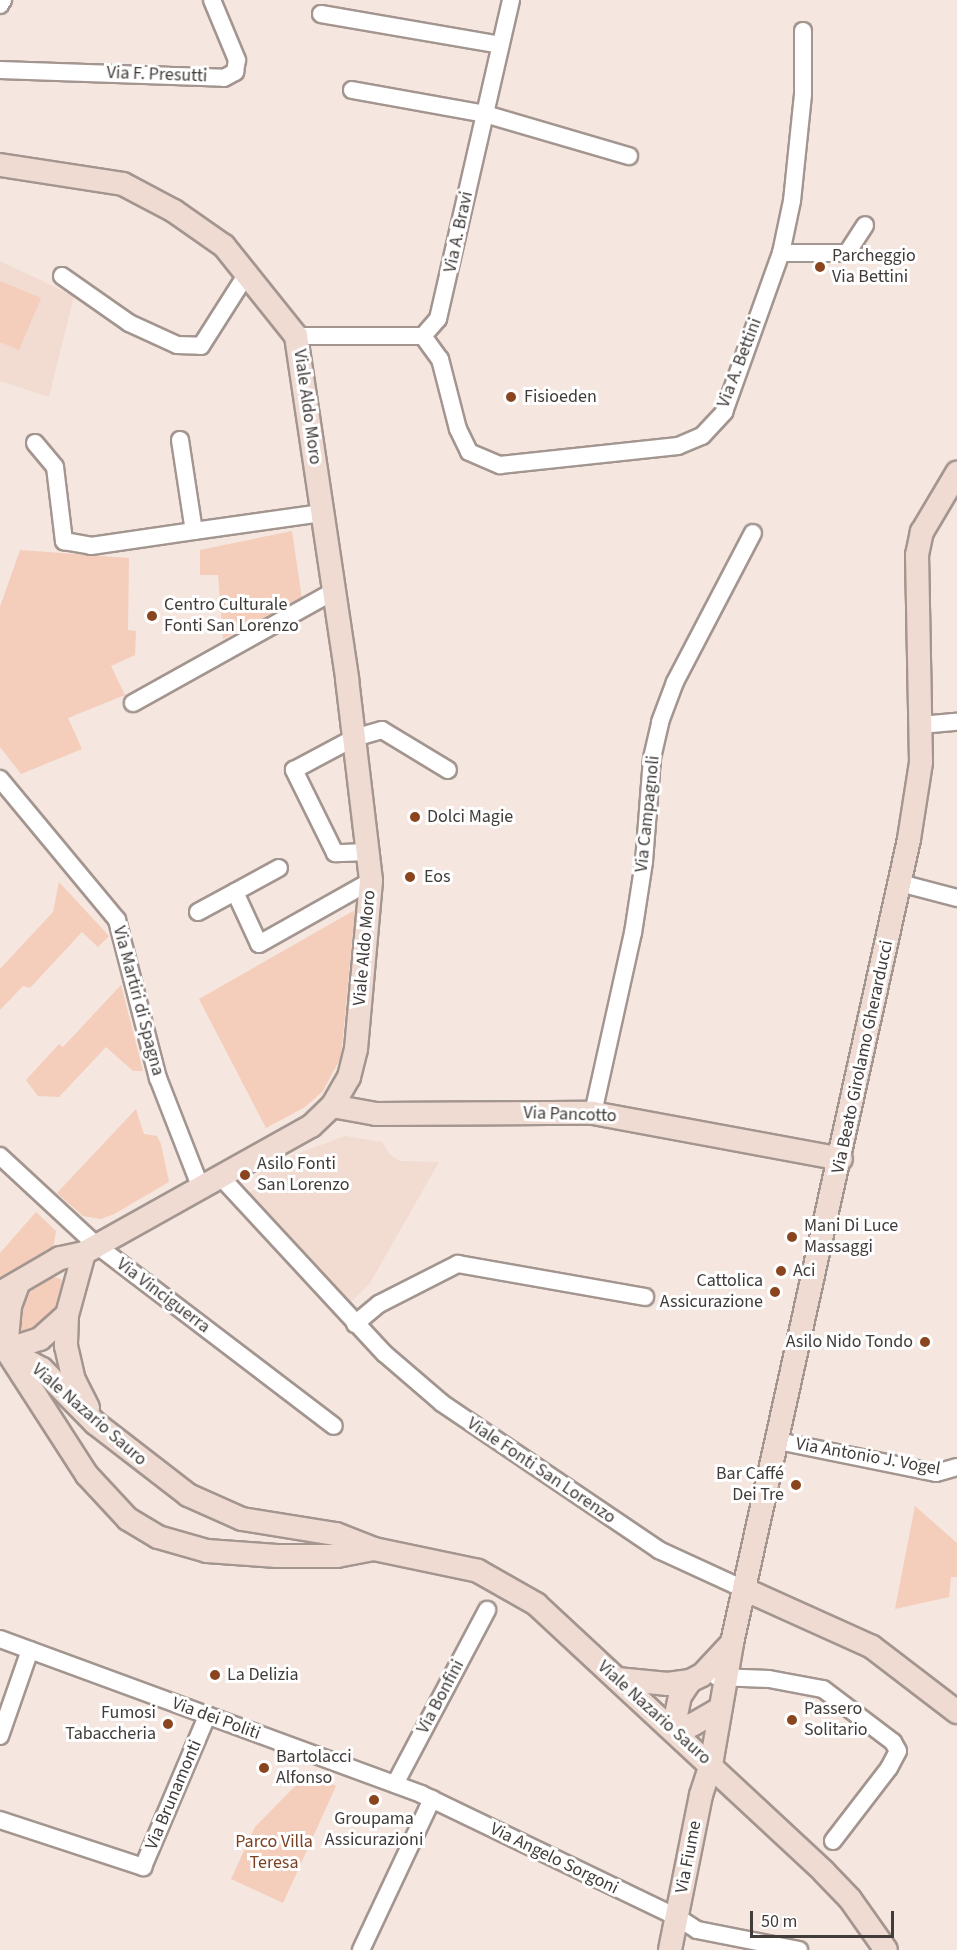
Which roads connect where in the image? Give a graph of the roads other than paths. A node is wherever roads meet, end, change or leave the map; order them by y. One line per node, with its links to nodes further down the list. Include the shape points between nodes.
1 (3, 0): 4 (street)
2 (212, 0): 8 (street, Via F. Presutti, via 237,60 235,72 224,78)
3 (511, 0): 7 (street, Via A. Bravi)
4 (0, 4)
5 (321, 14): 7 (street)
6 (802, 31): 14 (street, Via A. Bettini, via 803,94 792,201)
7 (500, 45): 10 (street, Via A. Bravi)
8 (0, 70)
9 (352, 90): 10 (street)
10 (485, 114): 11 (street); 18 (street, Via A. Bravi, via 438,319)
11 (629, 156)
12 (0, 165): 15 (main road, Viale Aldo Moro, via 123,184 224,246)
13 (865, 225): 14 (street, via 847,253)
14 (781, 253): 18 (street, Via A. Bettini, via 724,412 702,436 678,446 500,465 470,452 458,429 440,359)
15 (248, 272): 16 (street, via 201,346 177,345 129,323); 17 (main road, Viale Aldo Moro)
16 (62, 276)
17 (296, 336): 18 (street); 22 (main road, Viale Aldo Moro)
18 (423, 336)
19 (180, 440): 23 (street)
20 (35, 443): 23 (street, via 55,467 64,541 91,546)
21 (957, 473): 28 (main road, Via Beato Girolamo Gherarducci, via 922,532 918,555)
22 (322, 513): 23 (street); 25 (main road, Viale Aldo Moro)
23 (194, 531)
24 (753, 532): 40 (street, Via Campagnoli, via 675,682 660,722 652,758 644,862 633,933)
25 (334, 591): 26 (street); 29 (main road, Viale Aldo Moro)
26 (134, 703)
27 (957, 722): 28 (street)
28 (920, 725): 35 (main road, Via Beato Girolamo Gherarducci, via 918,784)
29 (354, 738): 30 (street, via 382,730); 32 (main road, Viale Aldo Moro); 32 (street, via 294,770 335,854)
30 (448, 770)
31 (0, 779): 43 (street, Via Martiri di Spagna, via 117,920 158,1078)
32 (368, 852): 34 (main road, Viale Aldo Moro)
33 (279, 868): 36 (street)
34 (371, 881): 36 (street, via 260,944); 39 (main road, Viale Aldo Moro, via 356,1049 349,1077)
35 (900, 883): 37 (street); 42 (main road, Via Beato Girolamo Gherarducci)
36 (234, 892): 38 (street)
37 (957, 898)
38 (198, 912)
39 (332, 1106): 40 (main road, Via Pancotto, via 376,1114); 43 (main road, Viale Aldo Moro, via 311,1126)
40 (593, 1113): 42 (main road, Via Pancotto)
41 (0, 1156): 44 (street, Via Vinciguerra)
42 (841, 1159): 52 (main road, Via Beato Girolamo Gherarducci)
43 (210, 1181): 44 (main road, Viale Aldo Moro); 48 (street, Viale Fonti San Lorenzo)
44 (90, 1248): 45 (main road, Viale Aldo Moro, via 60,1258); 47 (main road); 51 (street, Via Vinciguerra)
45 (9, 1288): 49 (main road)
46 (645, 1297): 48 (street, via 458,1264 379,1304)
47 (67, 1315): 49 (main road, via 40,1339); 50 (main road, via 66,1346 75,1380)
48 (355, 1324): 55 (street, Viale Fonti San Lorenzo, via 442,1403 589,1505 659,1550)
49 (3, 1349): 50 (main road, Viale Nazario Sauro, via 42,1369); 54 (main road, Viale Nazario Sauro, via 87,1475 128,1519 158,1537 207,1551 277,1556 337,1556)
50 (95, 1423): 54 (main road, Viale Nazario Sauro, via 188,1495 242,1518 336,1534)
51 (334, 1426)
52 (778, 1441): 53 (street, Via Antonio J. Vogel, via 936,1473); 55 (main road, Via Beato Girolamo Gherarducci)
53 (957, 1467)
54 (374, 1549): 62 (main road, Viale Nazario Sauro, via 478,1570 536,1604)
55 (746, 1590): 58 (main road, Via Beato Girolamo Gherarducci); 64 (main road, via 872,1647)
56 (487, 1610): 69 (street, Via Bonfini)
57 (0, 1639): 59 (street, Via dei Politi)
58 (732, 1643): 60 (main road); 61 (main road, Via Beato Girolamo Gherarducci)
59 (30, 1650): 65 (street, Via dei Politi); 67 (street)
60 (696, 1678): 61 (street); 62 (main road, via 668,1684); 66 (main road, via 680,1696)
61 (724, 1678): 63 (main road, Via Beato Girolamo Gherarducci); 72 (street, via 769,1679 823,1689 893,1742 898,1751 889,1768)
62 (617, 1679): 66 (main road, Viale Nazario Sauro)
63 (718, 1710): 66 (main road, via 692,1725); 68 (main road, Via Fiume)
64 (957, 1712)
65 (207, 1716): 69 (street, Via dei Politi); 71 (street, Via Brunamonti, via 143,1867)
66 (673, 1729): 68 (main road, Viale Nazario Sauro)
67 (0, 1736)
68 (711, 1766): 73 (main road, Via Fiume, via 701,1795); 77 (main road, Viale Nazario Sauro, via 850,1899)
69 (395, 1784): 70 (street, Via dei Politi)
70 (432, 1799): 73 (street, Via Angelo Sorgoni); 74 (street)
71 (0, 1820)
72 (833, 1841)
73 (677, 1917): 75 (main road, Via Fiume); 76 (street, via 697,1930)
74 (361, 1950)
75 (670, 1950)
76 (799, 1950)
77 (886, 1950)

